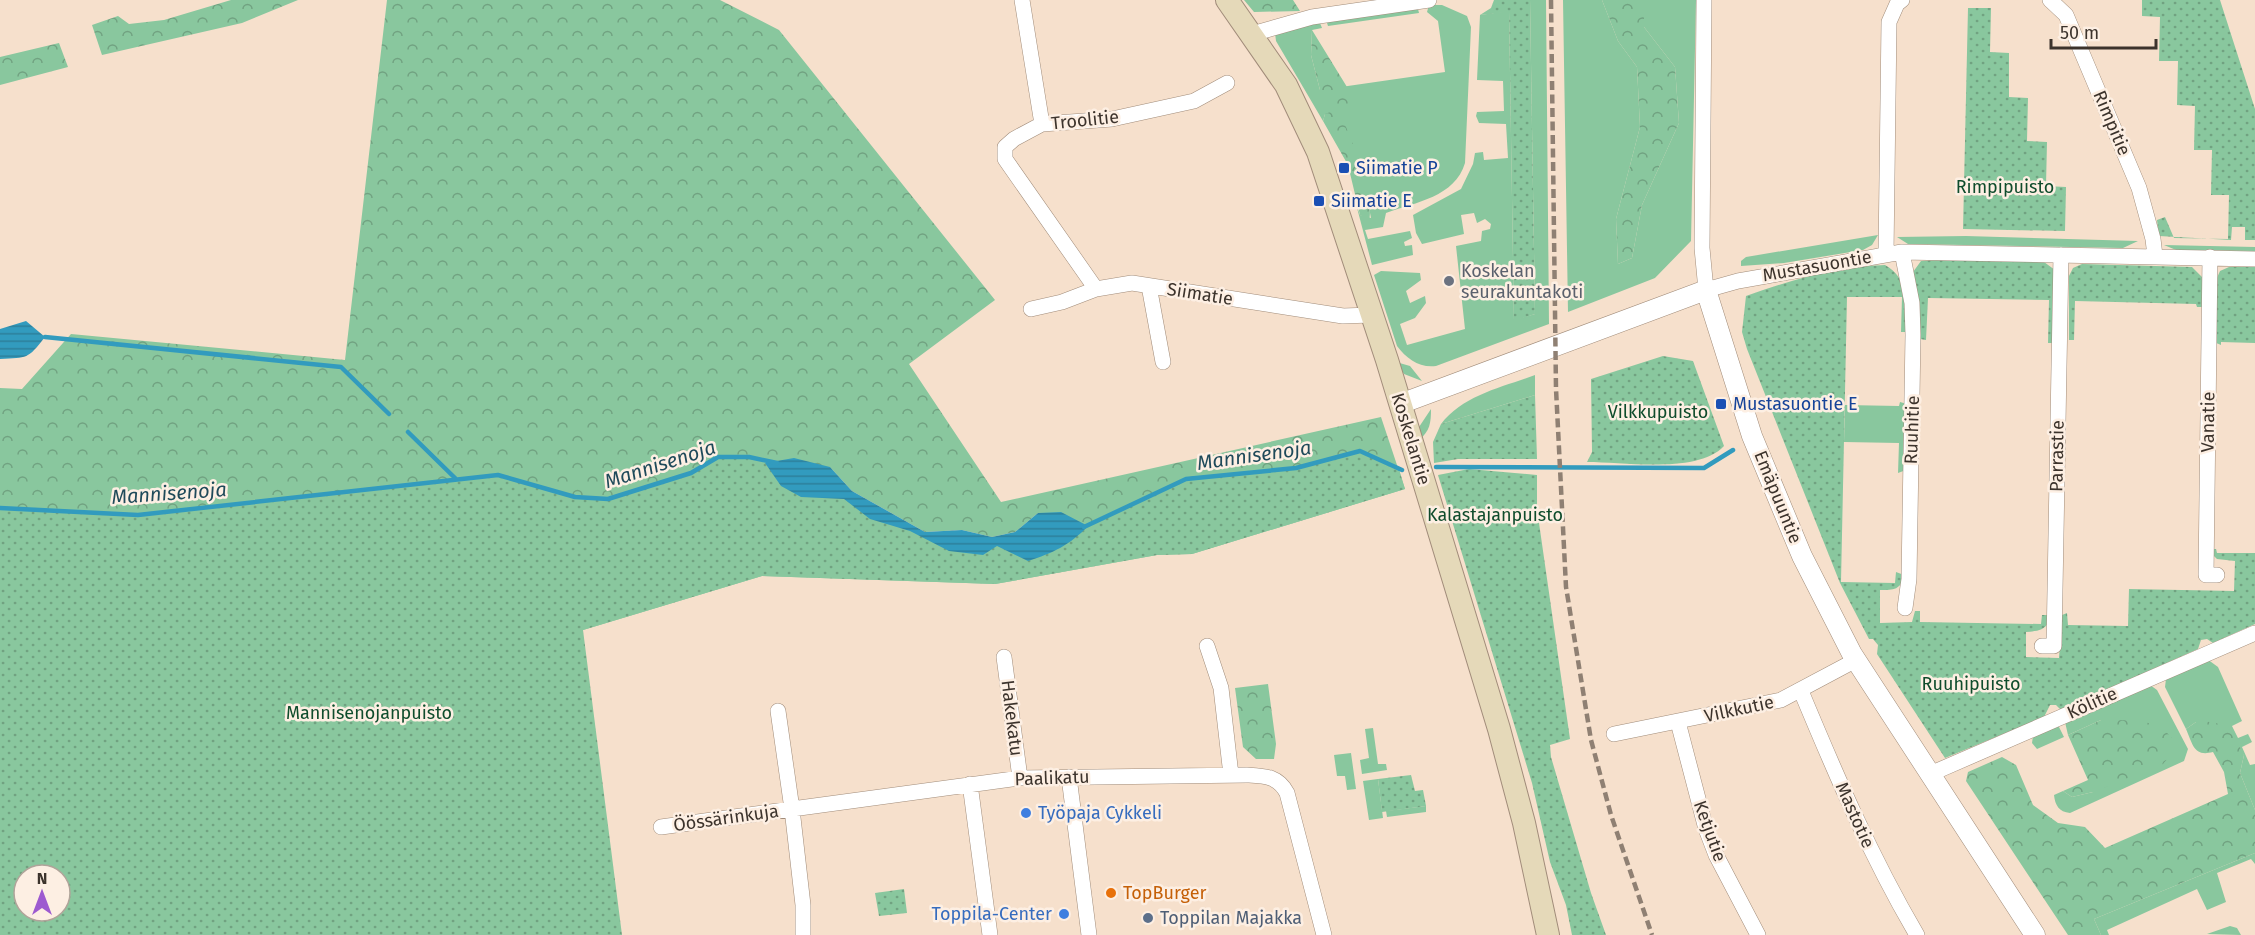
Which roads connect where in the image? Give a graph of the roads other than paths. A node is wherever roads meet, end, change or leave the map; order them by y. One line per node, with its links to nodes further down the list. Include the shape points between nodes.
1 (1022, 0): 9 (street)
2 (1227, 0): 7 (main road, Koskelantie)
3 (1429, 0): 7 (street, via 1312,17)
4 (1704, 0): 18 (street, Emäpuuntie, via 1702,248)
5 (1902, 0): 11 (street, via 1889,22)
6 (2050, 0): 13 (street, Rimpitie, via 2066,15 2139,188)
7 (1252, 34): 20 (main road, Koskelantie, via 1286,84 1318,152)
8 (1227, 83): 9 (street, Troolitie, via 1194,101 1159,109 1112,119)
9 (1042, 124): 17 (street, Troolitie, via 1005,147 1005,159)
10 (1902, 252): 11 (street, Mustasuontie); 12 (street, Mustasuontie); 24 (street, Ruuhitie, via 1912,303 1913,367 1909,579)
11 (1886, 254): 18 (street, Mustasuontie)
12 (2061, 255): 13 (street, Mustasuontie); 27 (street, Parrastie, via 2054,646)
13 (2155, 256): 14 (street, Mustasuontie)
14 (2210, 257): 15 (street, Mustasuontie); 23 (street, Vanatie, via 2206,575)
15 (2255, 259)
16 (1149, 286): 17 (street, Siimatie); 20 (street, Siimatie, via 1342,316); 21 (street)
17 (1096, 289): 19 (street, Siimatie)
18 (1706, 290): 22 (street, Mustasuontie); 29 (street, Emäpuuntie, via 1752,435 1802,556)
19 (1031, 309)
20 (1371, 315): 22 (main road, Koskelantie)
21 (1163, 362)
22 (1400, 404): 45 (main road, Koskelantie, via 1499,729)
23 (2217, 575)
24 (1905, 608)
25 (2255, 633): 34 (street, Kölitie)
26 (1207, 646): 35 (street, via 1221,687)
27 (2042, 646)
28 (1004, 657): 37 (street, Hakekatu)
29 (1856, 660): 30 (street, Vilkkutie); 34 (street, Emäpuuntie)
30 (1801, 691): 32 (street, Vilkkutie, via 1781,700); 47 (street, Mastotie, via 1869,847)
31 (778, 711): 39 (street)
32 (1678, 722): 33 (street, Vilkkutie); 46 (street, Ketjutie, via 1706,829)
33 (1614, 734)
34 (1930, 774): 48 (street, Emäpuuntie)
35 (1232, 775): 36 (street, Paalikatu); 44 (street, Paalikatu, via 1272,777 1283,787)
36 (1069, 777): 37 (street, Paalikatu); 43 (street)
37 (1020, 778): 38 (street, Paalikatu)
38 (970, 784): 39 (street, Paalikatu); 42 (street)
39 (792, 809): 40 (street, Öössärinkuja); 41 (street)
40 (661, 827)
41 (803, 935)
42 (990, 935)
43 (1089, 935)
44 (1324, 935)
45 (1548, 935)
46 (1758, 935)
47 (1917, 935)
48 (2035, 935)

